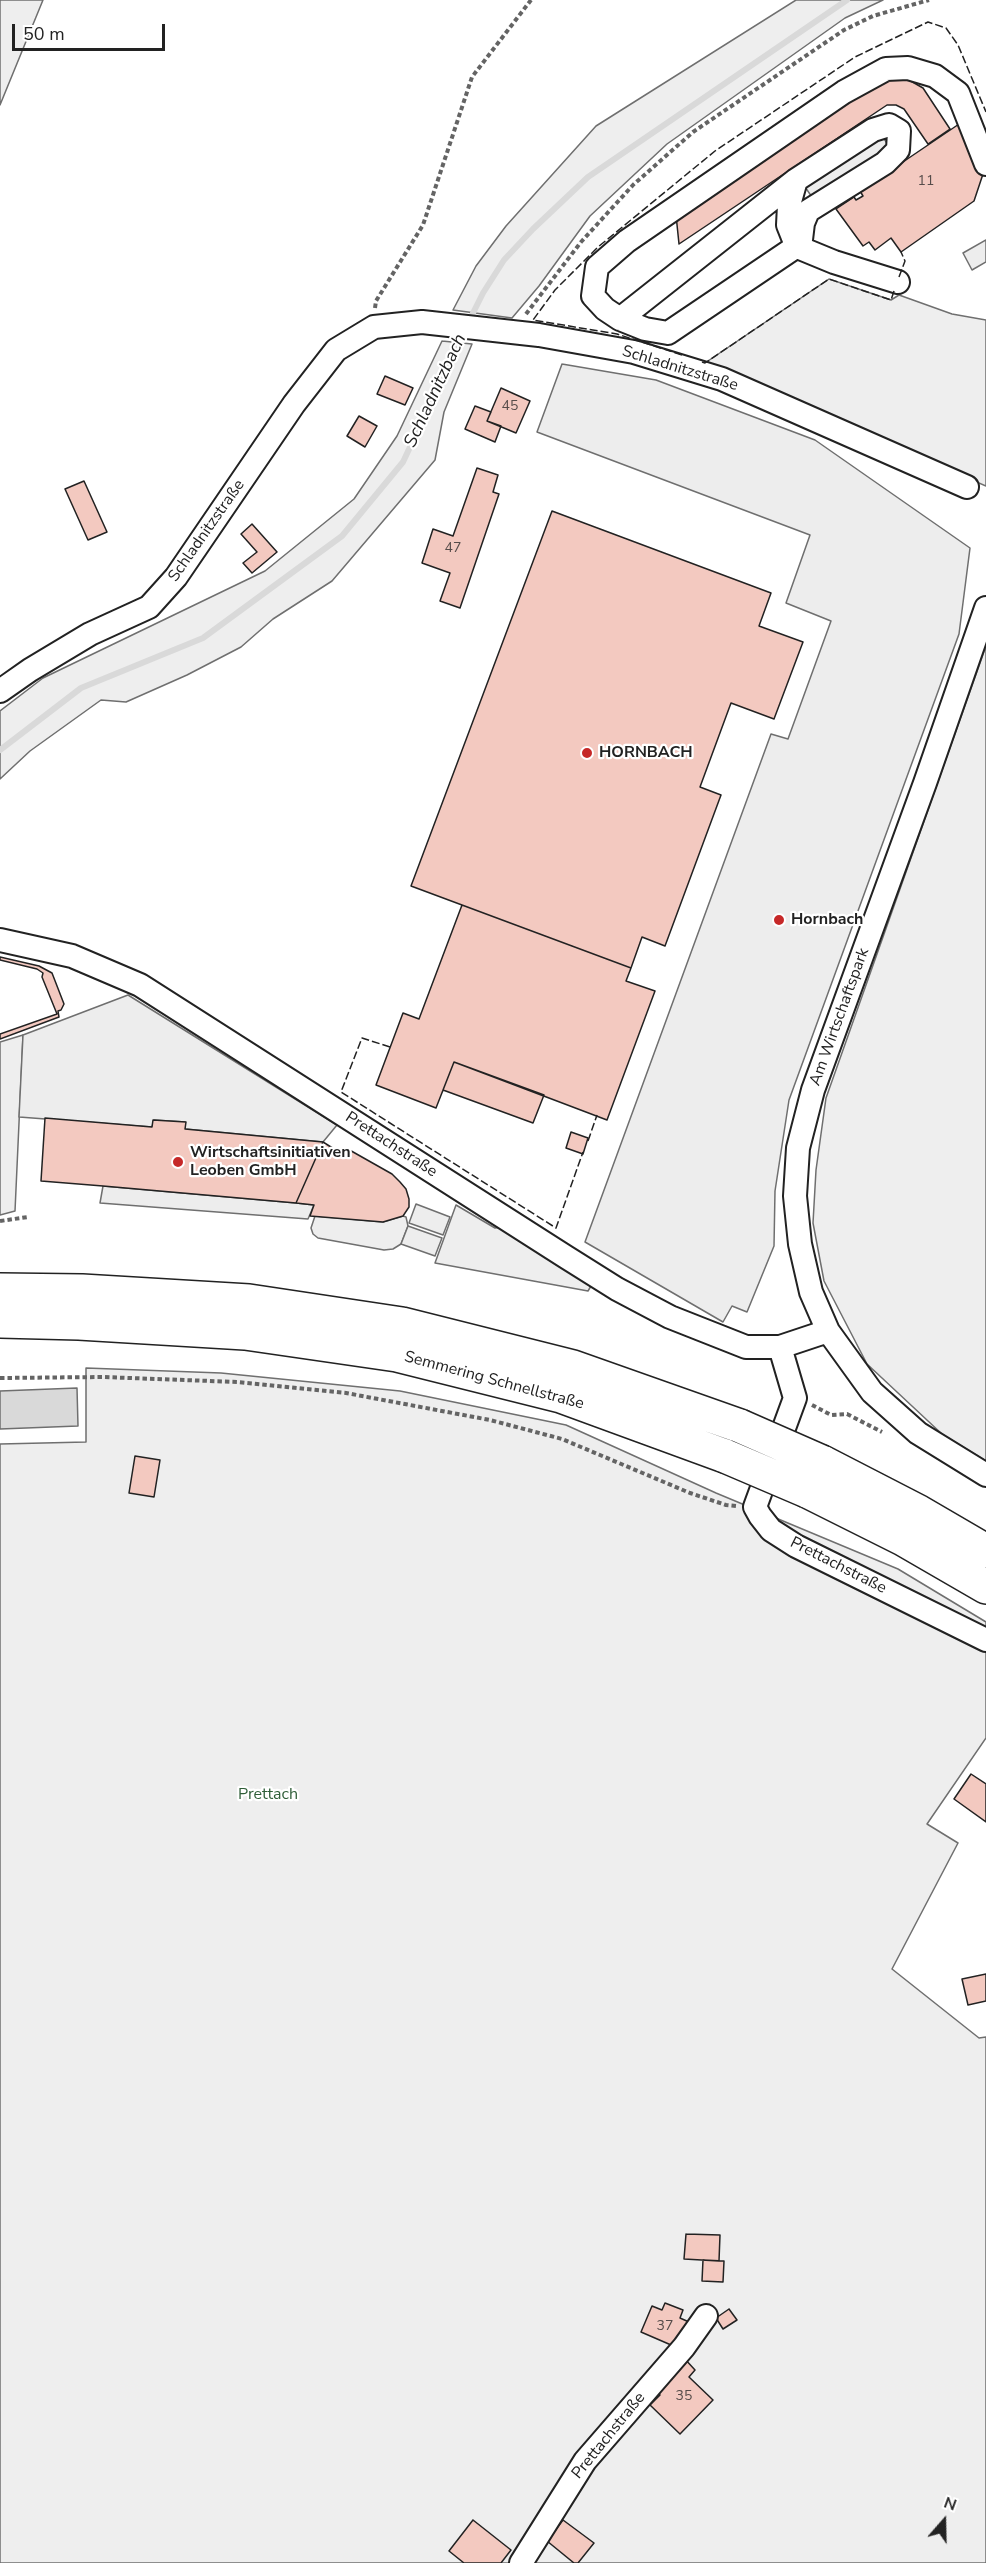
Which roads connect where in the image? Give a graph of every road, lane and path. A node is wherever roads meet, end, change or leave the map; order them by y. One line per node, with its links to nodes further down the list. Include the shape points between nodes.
1 (531, 0): 8 (path, via 472,77 423,225 376,301)
2 (929, 0): 9 (path, via 873,16 844,30 693,132 633,185 581,242)
3 (986, 164): 7 (street, via 958,93 935,76 908,69 886,69 844,92 637,234 597,267 593,296)
4 (796, 180): 5 (street, via 788,225); 5 (street, via 873,130 889,125 899,131 898,150 885,164 808,211); 7 (street)
5 (798, 247): 6 (street); 7 (street, via 668,333)
6 (898, 282)
7 (620, 319)
8 (374, 327): 9 (street, Schladnitzstraße, via 422,322); 12 (street, Schladnitzstraße, via 336,350 294,404 176,577 149,607 90,634)
9 (514, 332): 10 (street, Schladnitzstraße, via 634,352 722,379)
10 (967, 487)
11 (986, 608): 18 (street, Am Wirtschaftspark, via 813,1090 798,1148 795,1196 800,1244 811,1292)
12 (0, 691)
13 (0, 940): 19 (street, Prettachstraße, via 72,956 141,985 617,1289 720,1338 746,1347)
14 (28, 1217): 15 (path)
15 (0, 1221)
16 (0, 1290): 25 (highway, Semmering Schnellstraße, bridge, via 249,1301 402,1324 573,1366 740,1426 822,1462)
17 (0, 1322): 26 (highway, Semmering Schnellstraße, bridge, via 245,1333 397,1355 561,1396 725,1456 807,1491 903,1539)
18 (828, 1331): 19 (street, Prettachstraße); 23 (street, via 872,1392 918,1433)
19 (780, 1347): 21 (street)
20 (0, 1378): 24 (path, via 238,1382 346,1393 490,1420 562,1439 690,1493 726,1505)
21 (795, 1398): 22 (path, via 831,1414 847,1414); 24 (street)
22 (887, 1434)
23 (986, 1475)
24 (755, 1507): 27 (street, Prettachstraße, via 771,1530 796,1546)
25 (986, 1551)
26 (986, 1587)
27 (986, 1640)
28 (706, 2316): 29 (street, Prettachstraße, via 585,2461)
29 (521, 2563)

